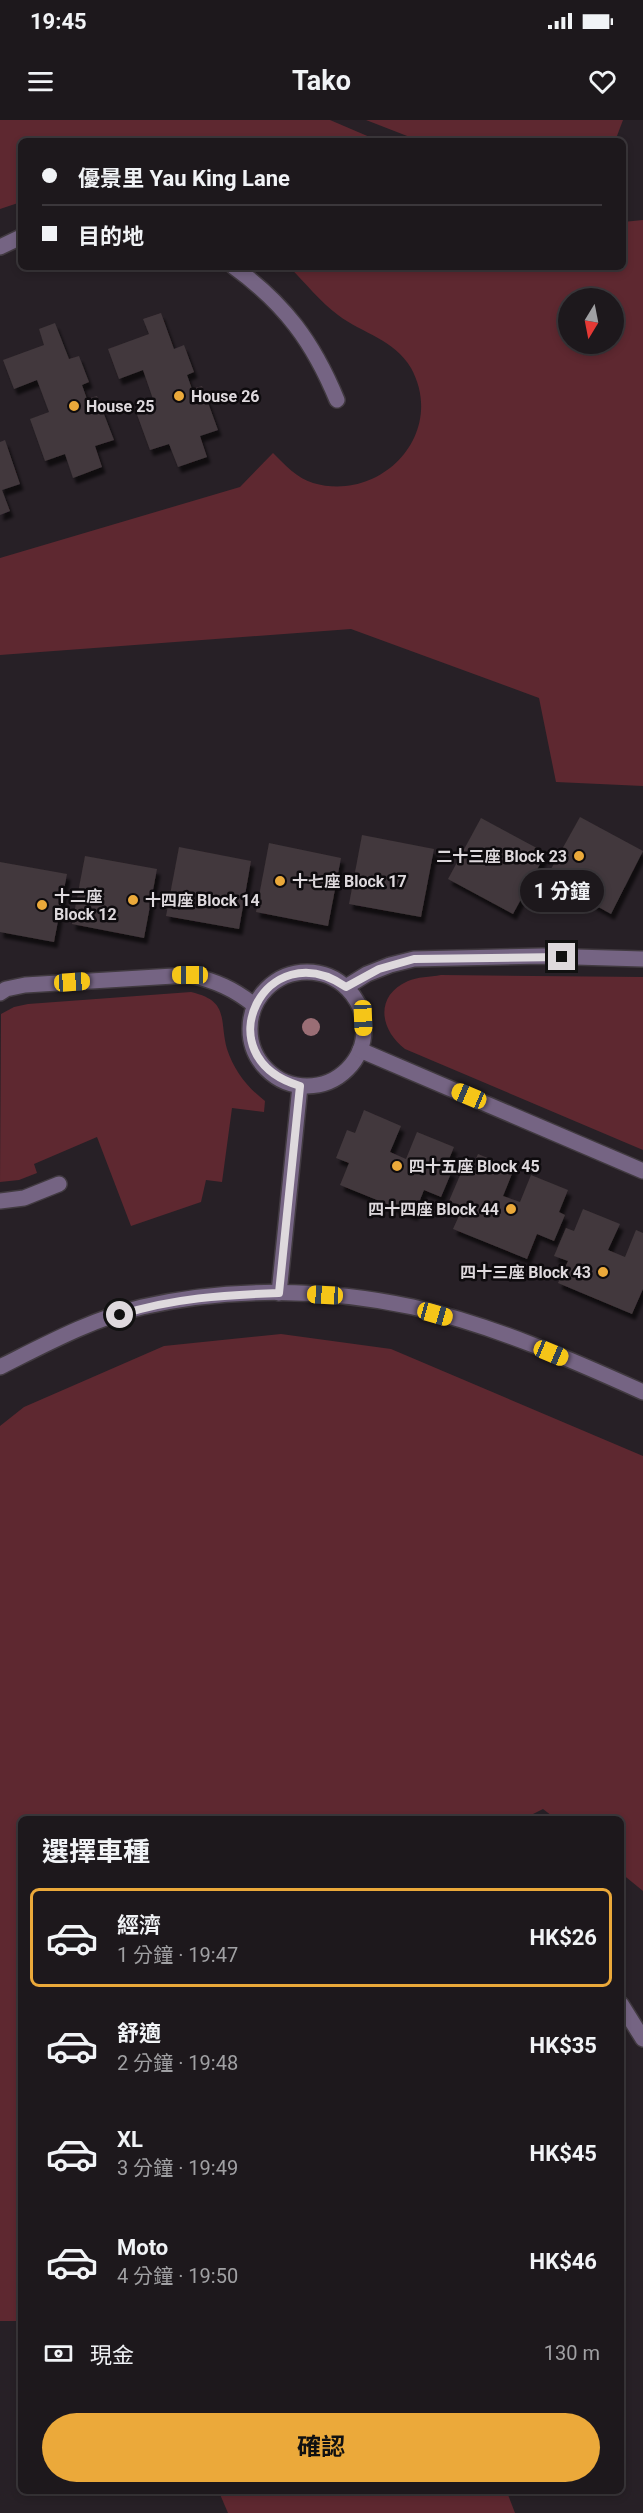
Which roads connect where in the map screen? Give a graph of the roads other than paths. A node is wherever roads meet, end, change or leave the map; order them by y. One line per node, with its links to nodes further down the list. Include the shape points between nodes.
1 (18, 238): 2 (street)
2 (0, 247)
3 (238, 270): 4 (street, via 283,308 305,336)
4 (337, 400)
5 (643, 959): 6 (street, via 414,959 383,968)
6 (346, 987): 8 (street, via 332,977 296,973 279,979); 9 (street, via 363,1018)
7 (0, 993): 8 (street, via 25,985 190,975 225,985)
8 (254, 1005): 10 (street, via 250,1040 256,1057 282,1081)
9 (360, 1050): 10 (street, via 349,1068 335,1080); 11 (street)
10 (300, 1086): 14 (street)
11 (643, 1171)
12 (60, 1184): 13 (street, via 24,1198)
13 (0, 1201)
14 (279, 1293): 15 (street, via 212,1296 141,1308 76,1329); 16 (street, via 348,1296 413,1307 551,1353)
15 (0, 1367)
16 (643, 1392)
17 (624, 2009): 18 (street)
18 (643, 2039)

